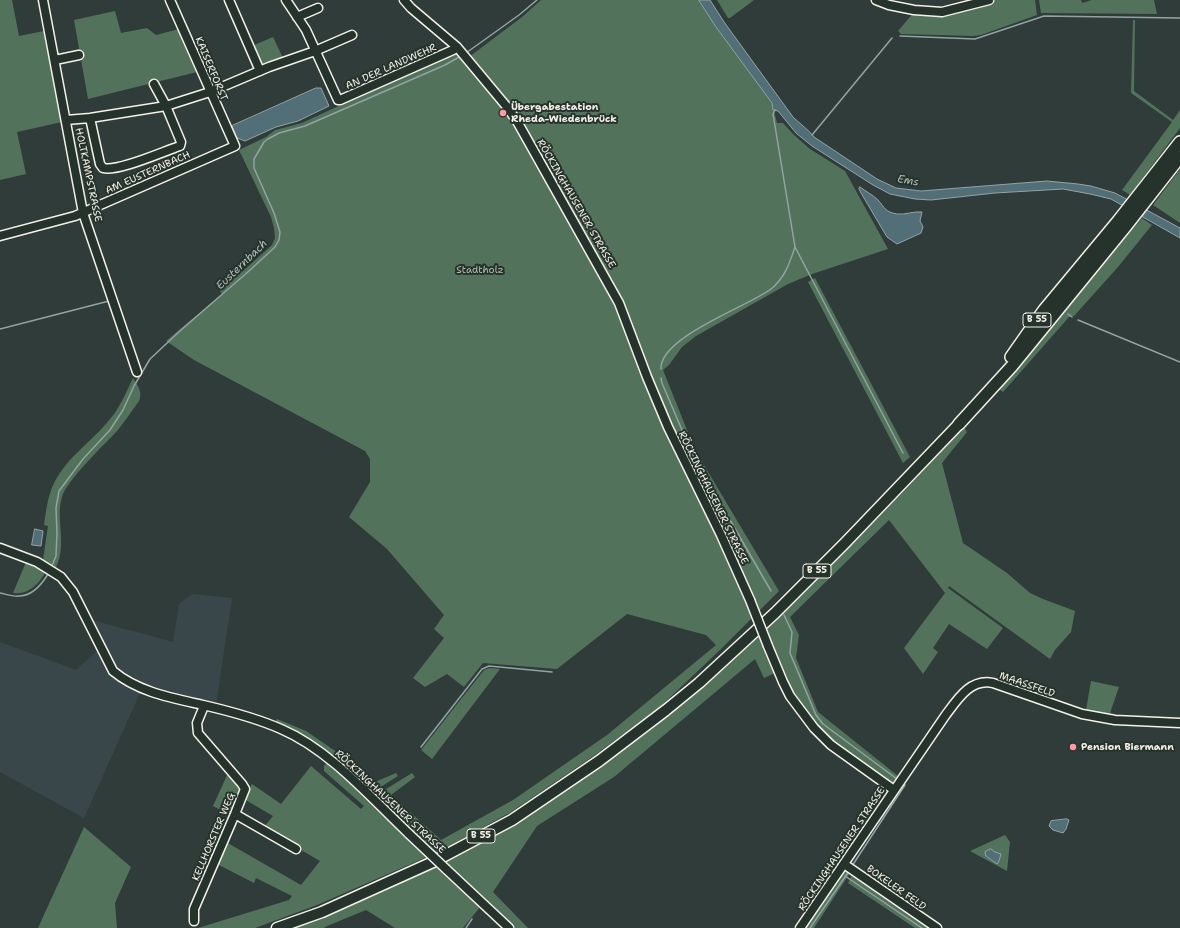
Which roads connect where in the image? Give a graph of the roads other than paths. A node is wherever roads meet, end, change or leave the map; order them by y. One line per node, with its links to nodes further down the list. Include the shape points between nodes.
1 (43, 0): 14 (street, HOLTKAMPSTRASSE)
2 (170, 0): 17 (street, KAISERFORST)
3 (229, 0): 15 (street)
4 (286, 0): 9 (street)
5 (404, 0): 11 (street, RÖCKINGHAUSENER STRASSE)
6 (876, 0): 7 (street, via 914,10 942,12)
7 (989, 0)
8 (318, 8): 9 (street)
9 (297, 18): 12 (street, via 306,30)
10 (352, 35): 12 (street)
11 (459, 49): 12 (street, AN DER LANDWEHR, via 340,100 336,98); 32 (street, RÖCKINGHAUSENER STRASSE, bridge, via 518,123 620,303 668,427 721,536 790,696 814,728 832,745)
12 (315, 51): 15 (street)
13 (79, 55): 14 (street)
14 (55, 60): 20 (street, HOLTKAMPSTRASSE)
15 (260, 71): 17 (street)
16 (154, 84): 18 (street)
17 (210, 92): 18 (street); 22 (street, KAISERFORST)
18 (166, 106): 19 (street); 19 (street, via 181,142 180,146 107,169 100,164)
19 (90, 118): 20 (street)
20 (66, 120): 25 (street, HOLTKAMPSTRASSE)
21 (1180, 142): 24 (highway, B 55)
22 (235, 146): 25 (street, AM EUSTERNBACH)
23 (1180, 156): 24 (highway, B 55)
24 (1149, 189): 28 (highway, B 55, via 1012,366)
25 (83, 213): 26 (street, AM EUSTERNBACH); 27 (street, HOLTKAMPSTRASSE)
26 (0, 236)
27 (137, 372)
28 (959, 424): 37 (main road, B 55, via 845,544 775,613 688,692 599,761 512,820 433,862 322,912)
29 (0, 548): 30 (street, RÖCKINGHAUSENER STRASSE, via 62,576 73,592 113,671 120,678 144,690)
30 (204, 706): 33 (street, KELLHORSTER WEG, via 197,723 198,733 244,789); 38 (street, RÖCKINGHAUSENER STRASSE, bridge, via 265,722 301,738 338,766)
31 (1180, 723): 32 (street, MAASSFELD, via 1115,720 1082,714 993,683 979,683 959,697)
32 (894, 790): 35 (street, RÖCKINGHAUSENER STRASSE)
33 (235, 814): 34 (street); 36 (street, KELLHORSTER WEG, via 194,909)
34 (296, 849)
35 (844, 864): 39 (street, RÖCKINGHAUSENER STRASSE); 40 (street, BOKELER FELD)
36 (194, 921)
37 (277, 928)
38 (509, 928)
39 (800, 928)
40 (936, 928)

